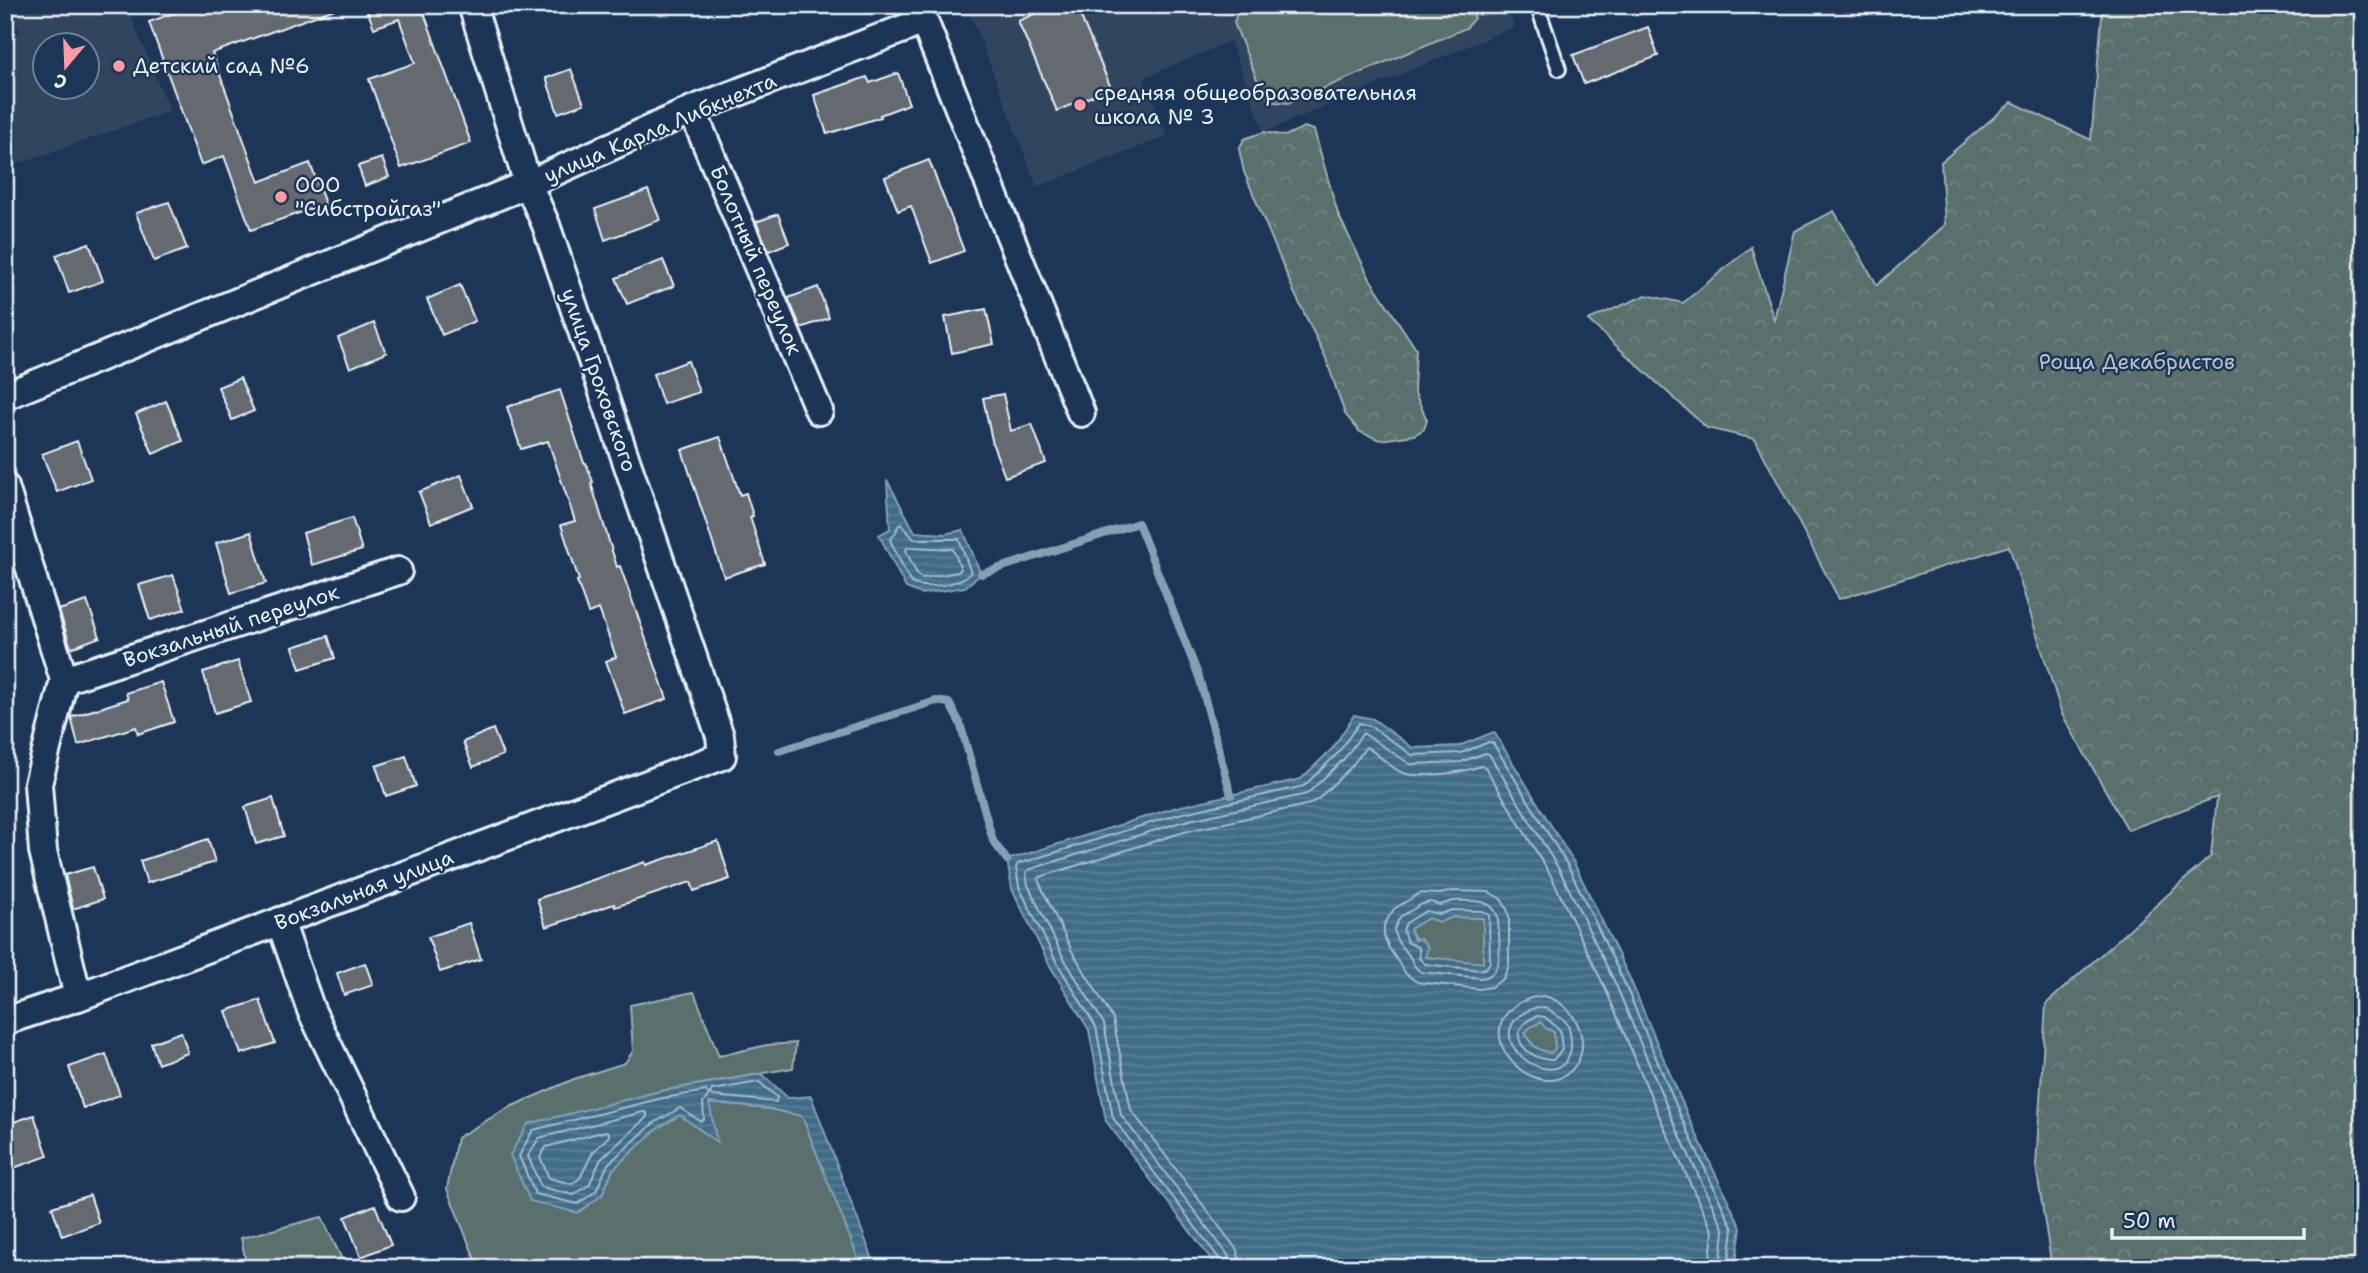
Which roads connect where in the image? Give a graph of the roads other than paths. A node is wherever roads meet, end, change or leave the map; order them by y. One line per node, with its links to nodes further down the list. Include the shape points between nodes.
1 (472, 5): 5 (street, улица Гроховского)
2 (1537, 5): 3 (lane)
3 (1559, 69)
4 (692, 110): 5 (street, улица Карла Либкнехта); 7 (street, Болотный переулок); 8 (street, улица Карла Либкнехта, via 924,21)
5 (528, 184): 6 (street, улица Карла Либкнехта); 12 (street, улица Гроховского, via 546,225 720,736)
6 (5, 396)
7 (819, 411)
8 (1081, 413)
9 (5, 486): 11 (street)
10 (398, 571): 11 (street, Вокзальный переулок)
11 (64, 680): 14 (street, via 38,784 43,851)
12 (722, 756): 13 (street, Вокзальная улица)
13 (280, 921): 14 (street, Вокзальная улица); 16 (street, via 311,1010)
14 (78, 997): 15 (street, Вокзальная улица)
15 (5, 1021)
16 (401, 1197)

